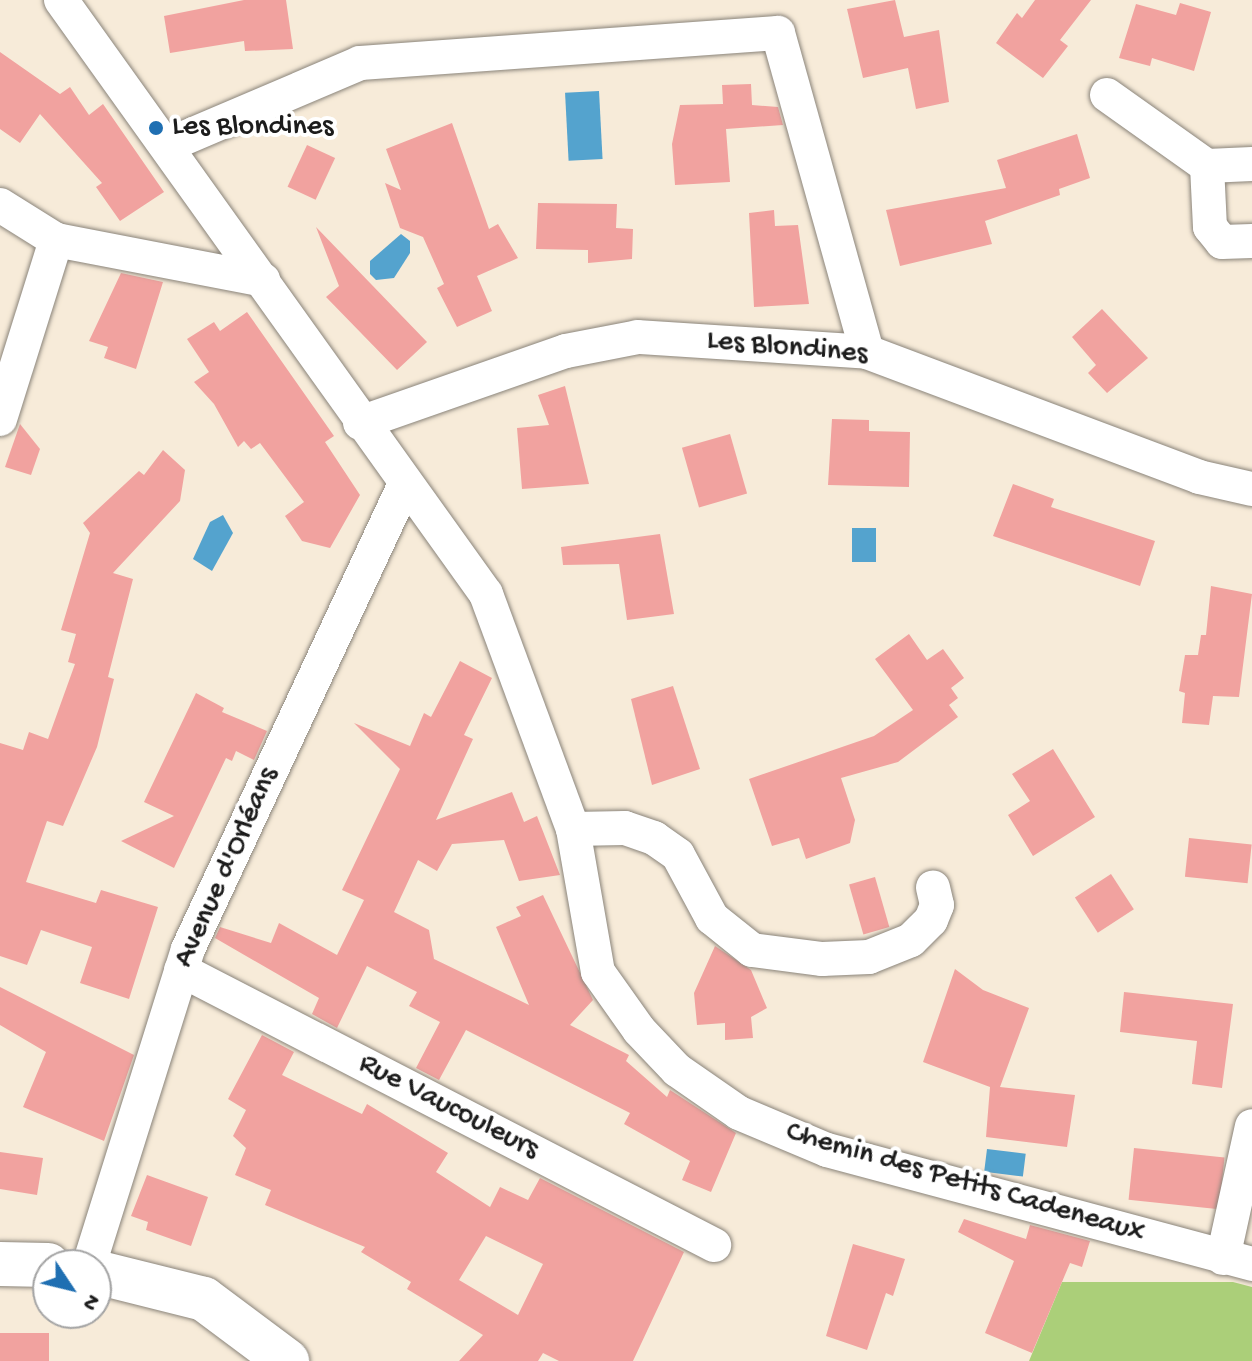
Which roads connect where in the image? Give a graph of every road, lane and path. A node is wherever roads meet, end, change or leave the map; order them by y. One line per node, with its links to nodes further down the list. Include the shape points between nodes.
1 (61, 0): 3 (street, Chemin des Petits Cadeneaux)
2 (1107, 95): 5 (street)
3 (168, 145): 9 (street, Chemin des Petits Cadeneaux); 10 (street, via 360,63 778,33)
4 (1252, 164): 5 (street)
5 (1207, 166): 8 (street, via 1210,227 1222,242)
6 (0, 205): 7 (street)
7 (56, 240): 9 (street); 11 (street)
8 (1252, 241)
9 (263, 280): 12 (street, Chemin des Petits Cadeneaux)
10 (867, 352): 12 (street, Les Blondines, via 638,337 566,351); 14 (street, Les Blondines, via 1199,477)
11 (0, 419)
12 (360, 423): 13 (street, Chemin des Petits Cadeneaux)
13 (404, 486): 15 (street, Chemin des Petits Cadeneaux, via 486,594); 17 (street, Avenue d'Orléans)
14 (1252, 489)
15 (573, 829): 16 (street, via 625,828 678,855 712,918 752,950 822,959 869,957 911,940 931,920 937,905); 21 (street, Chemin des Petits Cadeneaux, via 598,972 639,1030 677,1070 739,1113 827,1150)
16 (933, 887)
17 (181, 970): 19 (street, Rue Vaucouleurs); 20 (street, Avenue d'Orléans)
18 (1252, 1126): 21 (street)
19 (714, 1245)
20 (94, 1249)
21 (1238, 1261)
22 (0, 1264): 23 (main road)
23 (32, 1265)
24 (112, 1276): 25 (main road, via 204,1299)
25 (287, 1361)

